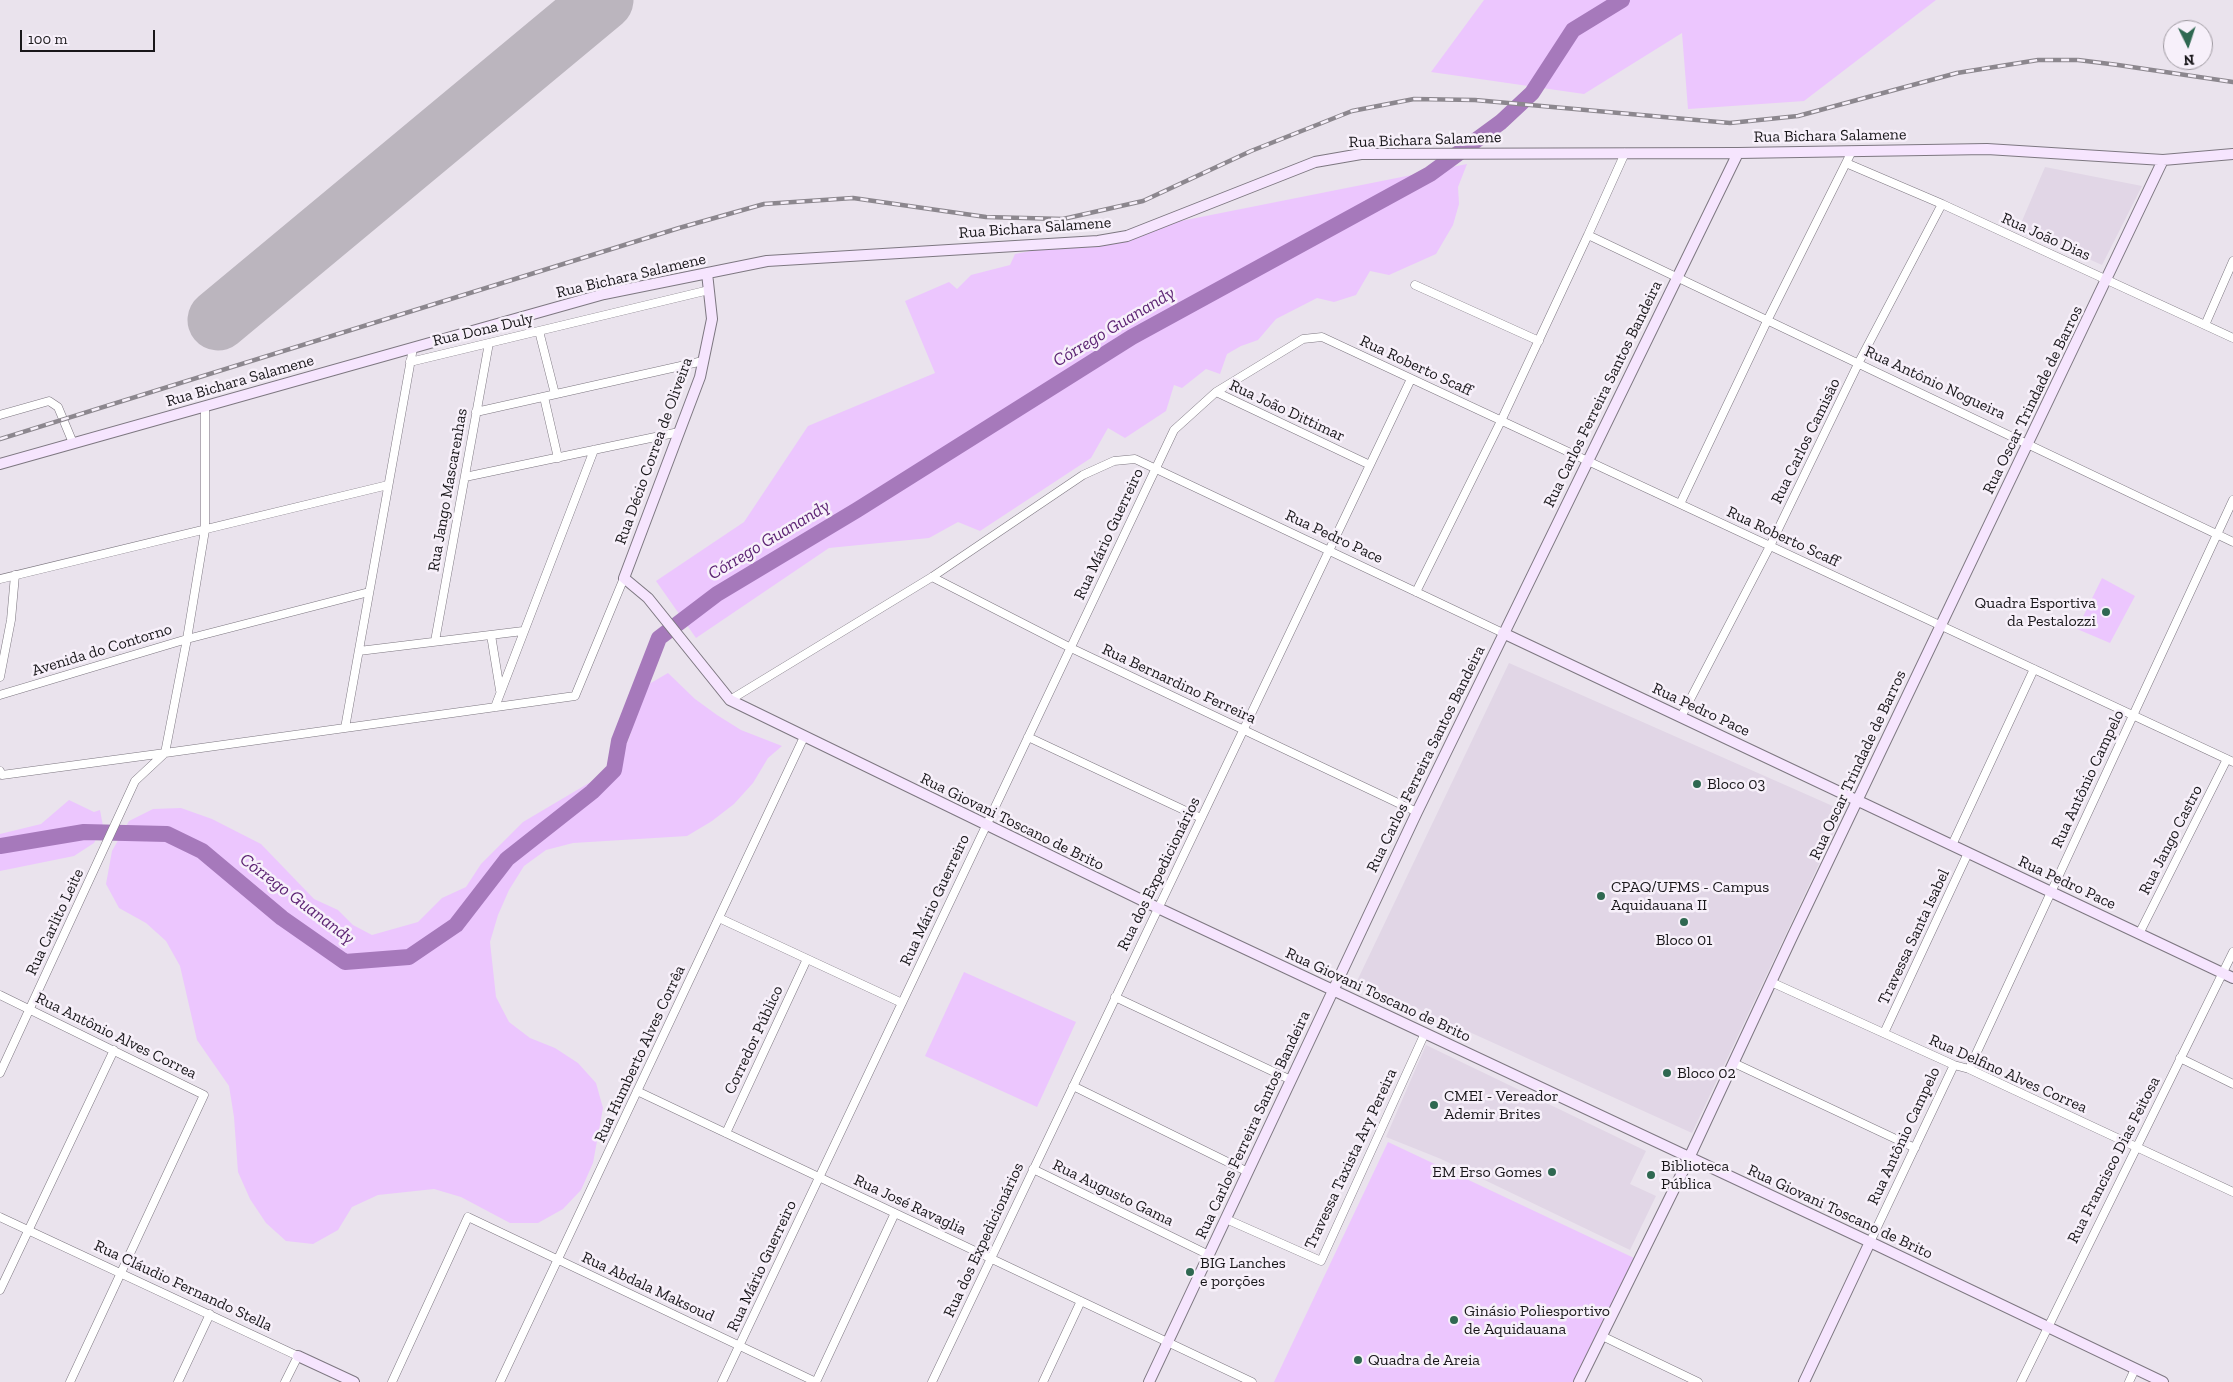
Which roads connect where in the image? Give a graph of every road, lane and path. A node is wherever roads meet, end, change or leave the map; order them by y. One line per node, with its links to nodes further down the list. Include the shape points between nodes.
1 (1852, 151): 3 (main road, Rua Bichara Salamene); 5 (main road, Rua Bichara Salamene, via 1987,149); 6 (street)
2 (1626, 153): 3 (main road, Rua Bichara Salamene); 8 (street); 10 (main road, Rua Bichara Salamene, via 1361,154 1316,162 1127,236 767,261)
3 (1738, 153): 11 (main road, Rua Carlos Ferreira Santos Bandeira)
4 (2233, 154): 5 (main road, Rua Bichara Salamene)
5 (2163, 160): 12 (main road, Rua Oscar Trindade de Barros)
6 (1846, 164): 7 (street, Rua João Dias); 15 (street)
7 (1942, 204): 12 (street, Rua João Dias); 24 (street, Rua Carlos Camisão)
8 (1588, 235): 11 (street, Rua Antônio Nogueira); 19 (street)
9 (2233, 261): 16 (street)
10 (707, 274): 14 (main road, Rua Décio Correa de Oliveira); 21 (main road, Rua Bichara Salamene, via 604,294)
11 (1678, 276): 15 (street, Rua Antônio Nogueira); 39 (main road, Rua Carlos Ferreira Santos Bandeira)
12 (2108, 280): 16 (street, Rua João Dias); 36 (main road, Rua Oscar Trindade de Barros)
13 (1415, 285): 19 (street)
14 (709, 290): 17 (street, Rua Dona Duly); 22 (main road, Rua Décio Correa de Oliveira, via 712,319)
15 (1768, 319): 24 (street, Rua Antônio Nogueira); 46 (street)
16 (2205, 325): 18 (street, Rua João Dias)
17 (539, 331): 20 (street, Rua Dona Duly); 27 (street)
18 (2233, 338)
19 (1539, 341): 32 (street)
20 (489, 343): 23 (street, Rua Dona Duly); 30 (street, Rua Jango Mascarenhas)
21 (413, 348): 23 (street); 29 (main road, Rua Bichara Salamene)
22 (703, 361): 27 (street); 34 (main road, Rua Décio Correa de Oliveira)
23 (410, 362): 44 (street)
24 (1859, 362): 36 (street, Rua Antônio Nogueira); 50 (street, Rua Carlos Camisão)
25 (1411, 379): 26 (street, Rua Roberto Scaff, via 1322,338 1303,338); 32 (street, Rua Roberto Scaff); 41 (street, Rua dos Expedicionários)
26 (1216, 392): 33 (street, Rua João Dittimar); 41 (street, Rua João Dittimar)
27 (555, 394): 28 (street)
28 (544, 397): 30 (street); 38 (street)
29 (205, 406): 35 (main road, Rua Bichara Salamene); 47 (street)
30 (476, 412): 43 (street, Rua Jango Mascarenhas)
31 (0, 416): 35 (street, via 49,402 58,407)
32 (1502, 421): 39 (street, Rua Roberto Scaff); 57 (street)
33 (1174, 430): 42 (street, Rua Mário Guerreiro)
34 (679, 432): 37 (street); 54 (main road, Rua Décio Correa de Oliveira)
35 (73, 443): 40 (main road, Rua Bichara Salamene)
36 (2029, 443): 48 (street, Rua Antônio Nogueira); 58 (main road, Rua Oscar Trindade de Barros)
37 (594, 450): 38 (street); 59 (street)
38 (558, 458): 43 (street)
39 (1586, 461): 46 (street, Rua Roberto Scaff); 60 (main road, Rua Carlos Ferreira Santos Bandeira)
40 (0, 464)
41 (1370, 465): 51 (street, Rua dos Expedicionários)
42 (1155, 469): 51 (street, Rua Pedro Pace); 53 (street, Rua Pedro Pace, via 1135,459 1114,461 1083,475); 64 (street, Rua Mário Guerreiro)
43 (465, 478): 63 (street, Rua Jango Mascarenhas)
44 (388, 485): 47 (street); 56 (street)
45 (2233, 500): 48 (street, Rua Antônio Campelo)
46 (1680, 504): 50 (street, Rua Roberto Scaff)
47 (205, 530): 52 (street); 62 (street)
48 (2217, 534): 49 (street, Rua Antônio Nogueira); 72 (street, Rua Antônio Campelo)
49 (2233, 542)
50 (1770, 546): 58 (street, Rua Roberto Scaff); 73 (street, Rua Carlos Camisão)
51 (1329, 551): 57 (street, Rua Pedro Pace); 75 (street, Rua dos Expedicionários)
52 (15, 575): 55 (street); 67 (street, via 11,620)
53 (932, 577): 64 (street, Rua Bernardino Ferreira); 70 (street, Rua Pedro Pace)
54 (624, 578): 70 (main road, Rua Giovani Toscano de Brito, via 651,602); 71 (street, via 575,696)
55 (0, 579)
56 (369, 592): 62 (street); 65 (street)
57 (1416, 592): 60 (street, Rua Pedro Pace)
58 (1940, 625): 66 (street, Rua Roberto Scaff); 81 (main road, Rua Oscar Trindade de Barros)
59 (522, 631): 61 (street); 68 (street)
60 (1503, 632): 73 (main road, Rua Pedro Pace); 82 (main road, Rua Carlos Ferreira Santos Bandeira)
61 (491, 635): 63 (street); 68 (street)
62 (187, 639): 69 (street, Avenida do Contorno); 78 (street, Avenida do Contorno)
63 (435, 642): 65 (street)
64 (1071, 648): 75 (street, Rua Bernardino Ferreira); 77 (street, Rua Mário Guerreiro)
65 (359, 650): 74 (street)
66 (2034, 669): 72 (street, Rua Roberto Scaff); 85 (street)
67 (0, 677)
68 (500, 692): 71 (street)
69 (0, 695)
70 (730, 700): 76 (main road, Rua Giovani Toscano de Brito)
71 (495, 707): 74 (street)
72 (2133, 715): 79 (street, Rua Roberto Scaff); 87 (street, Rua Antônio Campelo)
73 (1681, 717): 81 (main road, Rua Pedro Pace)
74 (345, 728): 78 (street)
75 (1244, 730): 82 (street, Rua Bernardino Ferreira); 83 (street, Rua dos Expedicionários)
76 (804, 737): 84 (main road, Rua Giovani Toscano de Brito); 89 (street, Rua Humberto Alves Corrêa)
77 (1028, 737): 83 (street); 84 (street, Rua Mário Guerreiro)
78 (165, 753): 80 (street, via 2,775); 100 (street, Rua Carlito Leite, via 135,782)
79 (2230, 760): 90 (street, Rua Jango Castro)
80 (0, 771)
81 (1858, 801): 85 (main road, Rua Pedro Pace); 95 (main road, Rua Oscar Trindade de Barros)
82 (1417, 812): 96 (main road, Rua Carlos Ferreira Santos Bandeira)
83 (1201, 818): 88 (street, Rua dos Expedicionários)
84 (986, 826): 88 (main road, Rua Giovani Toscano de Brito); 99 (street, Rua Mário Guerreiro)
85 (1952, 845): 86 (main road, Rua Pedro Pace)
86 (1968, 853): 87 (main road, Rua Pedro Pace); 102 (street, Travessa Santa Isabel)
87 (2051, 892): 90 (main road, Rua Pedro Pace); 107 (street, Rua Antônio Campelo)
88 (1158, 908): 96 (main road, Rua Giovani Toscano de Brito); 98 (street, Rua dos Expedicionários)
89 (719, 918): 92 (street); 112 (street, Rua Humberto Alves Corrêa)
90 (2139, 934): 93 (main road, Rua Pedro Pace)
91 (2233, 952): 93 (street, Rua Francisco Dias Feitosa)
92 (808, 959): 99 (street); 113 (street, Corredor Público)
93 (2223, 973): 94 (main road, Rua Pedro Pace); 104 (street, Rua Francisco Dias Feitosa)
94 (2233, 978)
95 (1771, 982): 102 (street, Rua Delfino Alves Correa); 105 (main road, Rua Oscar Trindade de Barros)
96 (1333, 990): 101 (main road, Rua Giovani Toscano de Brito); 109 (main road, Rua Carlos Ferreira Santos Bandeira)
97 (0, 995): 100 (street, Rua Antônio Alves Correa)
98 (1115, 997): 109 (street); 111 (street, Rua dos Expedicionários)
99 (902, 1003): 119 (street, Rua Mário Guerreiro)
100 (30, 1009): 103 (street, Rua Antônio Alves Correa); 108 (street, Rua Carlito Leite)
101 (1425, 1033): 116 (main road, Rua Giovani Toscano de Brito); 123 (street, Travessa Taxista Ary Pereira, via 1321,1261)
102 (1884, 1034): 106 (street, Rua Delfino Alves Correa)
103 (114, 1050): 124 (street); 129 (street, Rua Antônio Alves Correa, via 204,1095)
104 (2180, 1058): 110 (street); 114 (street, Rua Francisco Dias Feitosa)
105 (1734, 1063): 115 (street); 116 (main road, Rua Oscar Trindade de Barros)
106 (1954, 1066): 107 (street, Rua Delfino Alves Correa); 115 (street, Rua Antônio Campelo)
107 (1969, 1069): 114 (street, Rua Delfino Alves Correa)
108 (0, 1073)
109 (1291, 1080): 118 (main road, Rua Carlos Ferreira Santos Bandeira)
110 (2233, 1084)
111 (1073, 1086): 117 (street, Rua dos Expedicionários); 118 (street)
112 (638, 1091): 113 (street, Rua José Ravaglia); 128 (street, Rua Humberto Alves Corrêa)
113 (726, 1133): 119 (street, Rua José Ravaglia)
114 (2136, 1147): 120 (street, Rua Delfino Alves Correa); 133 (street, Rua Francisco Dias Feitosa)
115 (1914, 1148): 125 (street, Rua Antônio Campelo)
116 (1688, 1158): 125 (main road, Rua Giovani Toscano de Brito); 134 (main road, Rua Oscar Trindade de Barros)
117 (1033, 1169): 126 (street, Rua Augusto Gama); 127 (street, Rua dos Expedicionários)
118 (1248, 1172): 123 (main road, Rua Carlos Ferreira Santos Bandeira)
119 (819, 1177): 121 (street, Rua José Ravaglia); 136 (street, Rua Mário Guerreiro)
120 (2233, 1192)
121 (895, 1213): 127 (street, Rua José Ravaglia); 146 (street)
122 (0, 1217): 124 (street, Rua Cláudio Fernando Stella)
123 (1226, 1219): 126 (main road, Rua Carlos Ferreira Santos Bandeira)
124 (28, 1230): 129 (street, Rua Cláudio Fernando Stella); 130 (street)
125 (1870, 1242): 133 (main road, Rua Giovani Toscano de Brito); 153 (main road, Rua Antônio Campelo)
126 (1209, 1255): 135 (main road, Rua Carlos Ferreira Santos Bandeira)
127 (990, 1258): 131 (street, Rua José Ravaglia); 147 (street, Rua dos Expedicionários)
128 (558, 1260): 136 (street, Rua Abdala Maksoud); 143 (street, Rua Abdala Maksoud, via 468,1217); 144 (street, Rua Humberto Alves Corrêa)
129 (121, 1273): 132 (street, Rua Cláudio Fernando Stella); 139 (street, Rua Antônio Alves Correa)
130 (0, 1290)
131 (1081, 1301): 135 (street, Rua José Ravaglia); 148 (street)
132 (210, 1314): 137 (street, Rua Cláudio Fernando Stella); 140 (street)
133 (2047, 1327): 138 (main road, Rua Giovani Toscano de Brito); 154 (street, Rua Francisco Dias Feitosa)
134 (1602, 1336): 151 (main road, Rua Oscar Trindade de Barros); 152 (street)
135 (1168, 1342): 149 (main road, Rua Carlos Ferreira Santos Bandeira); 150 (street, Rua José Ravaglia)
136 (739, 1345): 145 (street, Rua Mário Guerreiro); 146 (street, Rua Abdala Maksoud)
137 (298, 1356): 141 (street); 142 (main road, Rua Cláudio Fernando Stella)
138 (2135, 1369): 155 (street); 156 (main road, Rua Giovani Toscano de Brito)
139 (70, 1382)
140 (178, 1382)
141 (285, 1382)
142 (354, 1382)
143 (392, 1382)
144 (500, 1382)
145 (722, 1382)
146 (816, 1382)
147 (932, 1382)
148 (1043, 1382)
149 (1149, 1382)
150 (1252, 1382)
151 (1579, 1382)
152 (1698, 1382)
153 (1804, 1382)
154 (2021, 1382)
155 (2129, 1382)
156 (2163, 1382)

